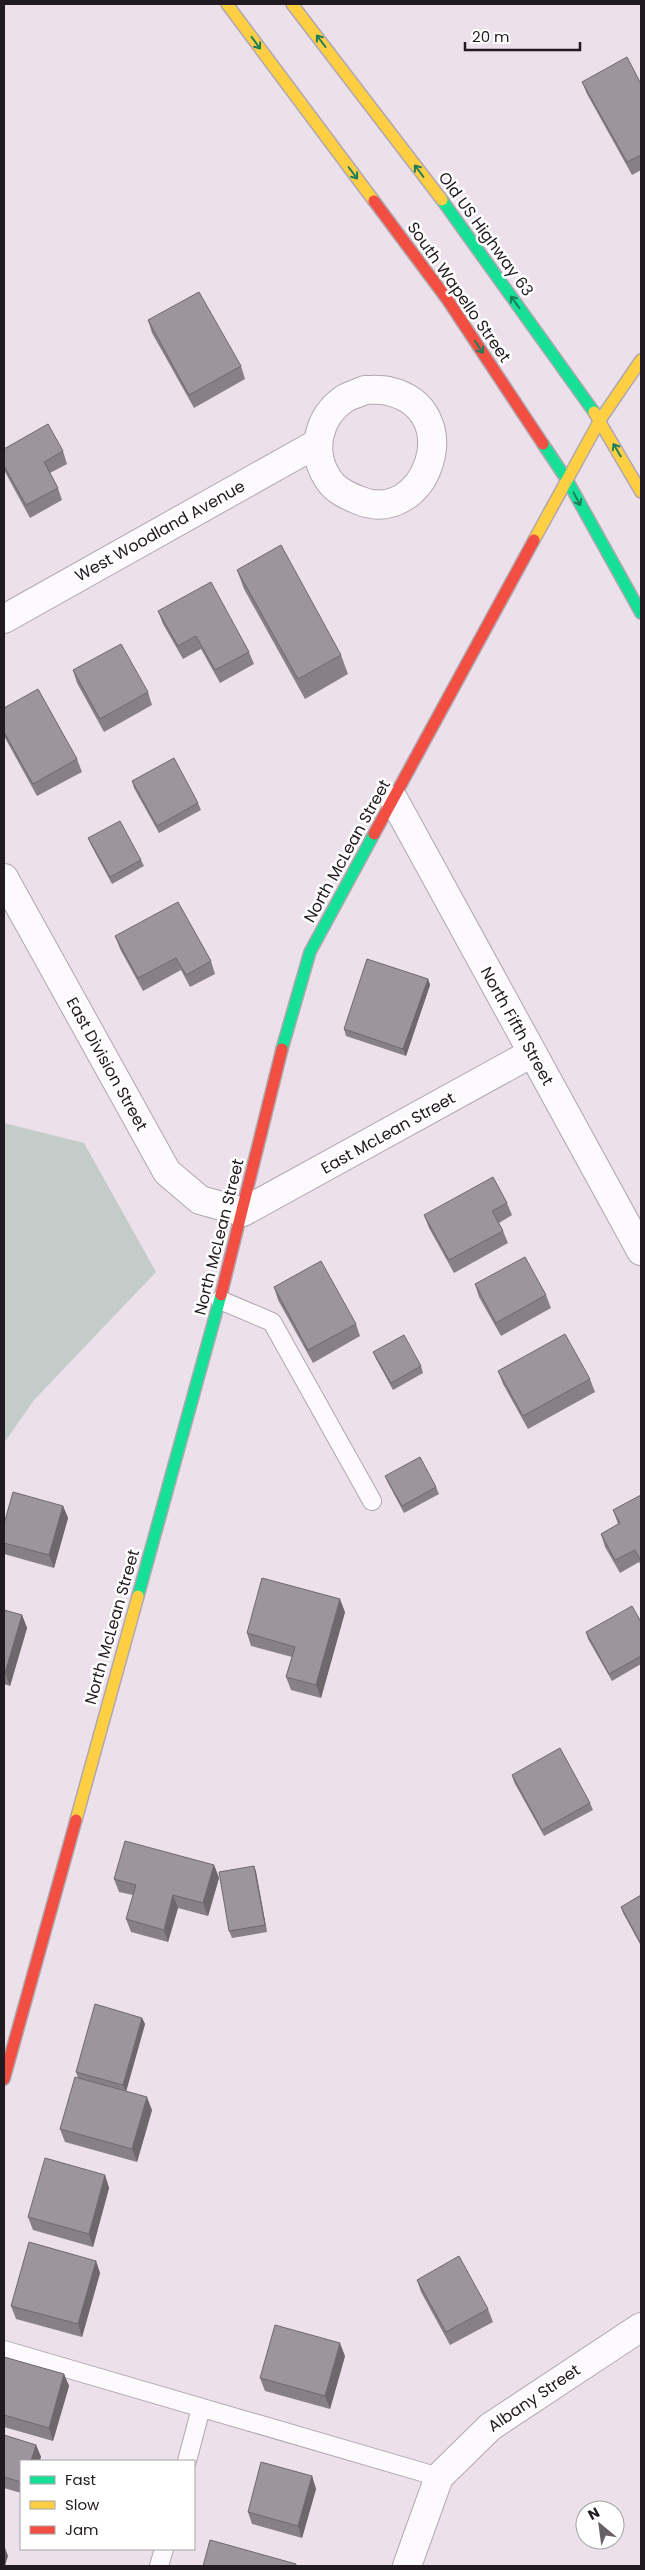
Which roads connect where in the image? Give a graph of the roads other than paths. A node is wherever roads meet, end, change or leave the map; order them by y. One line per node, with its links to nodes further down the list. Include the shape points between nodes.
1 (227, 4): 6 (main road, South Wapello Street, one-way to 6, via 447,299)
2 (292, 4): 4 (main road, Old US Highway 63, one-way to 2, via 460,224)
3 (641, 360): 4 (main road)
4 (600, 420): 6 (main road, North McLean Street); 7 (main road, Old US Highway 63, one-way to 4)
5 (316, 444): 5 (street, via 327,478 343,494 364,503 386,504 407,495 423,479 432,458 432,436 424,415 409,400 388,391 365,390 345,399 328,414); 9 (street, West Woodland Avenue)
6 (567, 480): 8 (main road, South Wapello Street, one-way to 8); 10 (main road, North McLean Street)
7 (641, 492)
8 (641, 613)
9 (4, 620)
10 (394, 800): 12 (street, North Fifth Street); 13 (main road, North McLean Street, via 310,952 273,1079)
11 (4, 878): 13 (street, East Division Street, via 167,1172 200,1200)
12 (532, 1053): 13 (street, East McLean Street); 14 (street, North Fifth Street)
13 (244, 1212): 15 (main road, North McLean Street)
14 (641, 1250)
15 (220, 1300): 16 (lane, via 272,1322); 17 (main road, North McLean Street)
16 (372, 1501)
17 (4, 2079)
18 (641, 2327): 22 (street, Albany Street, via 490,2427)
19 (4, 2350): 20 (lane)
20 (201, 2408): 21 (lane); 22 (lane)
21 (187, 2460)
22 (439, 2477): 25 (street, Albany Street)
23 (164, 2550): 24 (lane)
24 (159, 2566)
25 (407, 2566)

